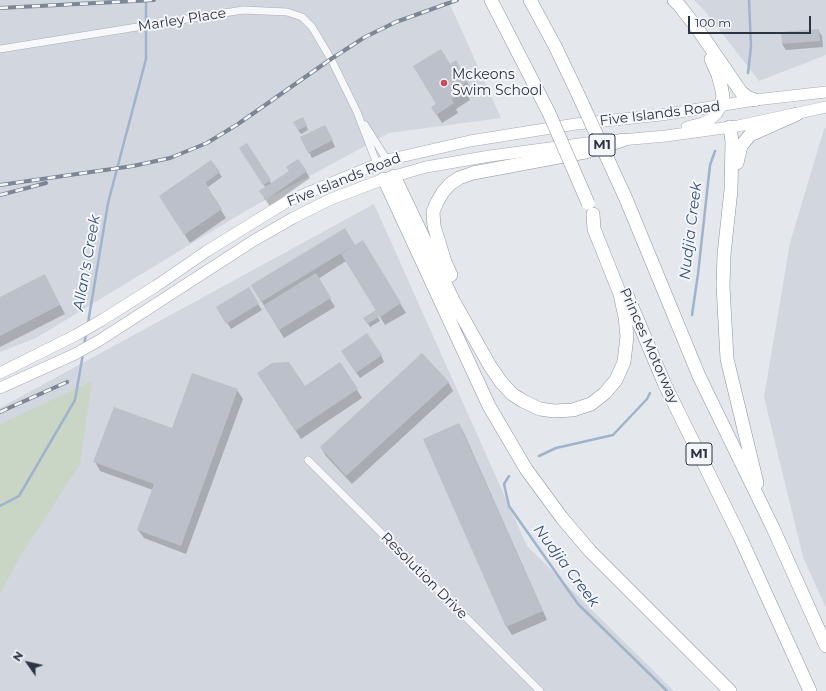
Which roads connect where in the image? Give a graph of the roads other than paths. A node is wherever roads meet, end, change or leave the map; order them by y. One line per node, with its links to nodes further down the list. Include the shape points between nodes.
1 (491, 0): 18 (highway, Princes Motorway / M1, bridge, via 549,113)
2 (674, 0): 4 (highway)
3 (532, 4): 23 (highway, M1, bridge, via 577,92 626,199 699,376)
4 (697, 28): 7 (highway, via 741,92); 9 (highway, via 719,80 723,96)
5 (0, 49): 10 (street, Marley Place, via 243,10 287,12 302,17 312,27)
6 (826, 92): 7 (main road, Five Islands Road)
7 (755, 100): 9 (main road, Five Islands Road)
8 (826, 107): 11 (main road, Five Islands Road)
9 (719, 110): 12 (main road); 13 (main road, via 703,123); 15 (main road, Five Islands Road, via 576,124 470,141)
10 (357, 112): 15 (street, Marley Place); 15 (street, Marley Place)
11 (797, 114): 12 (main road, Five Islands Road); 17 (highway, via 756,131 745,140 740,150)
12 (730, 127): 13 (main road, Five Islands Road); 17 (highway)
13 (648, 138): 14 (main road, Five Islands Road)
14 (623, 140): 16 (main road, Five Islands Road, via 490,156 426,167); 19 (highway, via 585,152 473,173 459,178 443,192 433,212 434,226 445,262 464,306)
15 (382, 162): 16 (main road); 20 (main road, Five Islands Road, via 288,201 102,320)
16 (389, 178): 19 (highway); 21 (main road, Five Islands Road, via 331,199 293,218 100,340); 26 (highway, via 489,406 526,469 590,551)
17 (731, 190): 23 (highway, via 723,286 727,359)
18 (590, 208): 19 (highway, via 594,229 620,294 626,317 624,362 616,380 605,393 591,404 573,410 554,411 523,401 501,382); 27 (highway, Princes Motorway / M1, via 665,385 740,537)
19 (467, 324)
20 (0, 373)
21 (0, 388)
22 (308, 460): 25 (street, Resolution Drive)
23 (763, 510): 24 (highway, M1, via 774,528)
24 (826, 646)
25 (540, 691)
26 (730, 691)
27 (810, 691)

